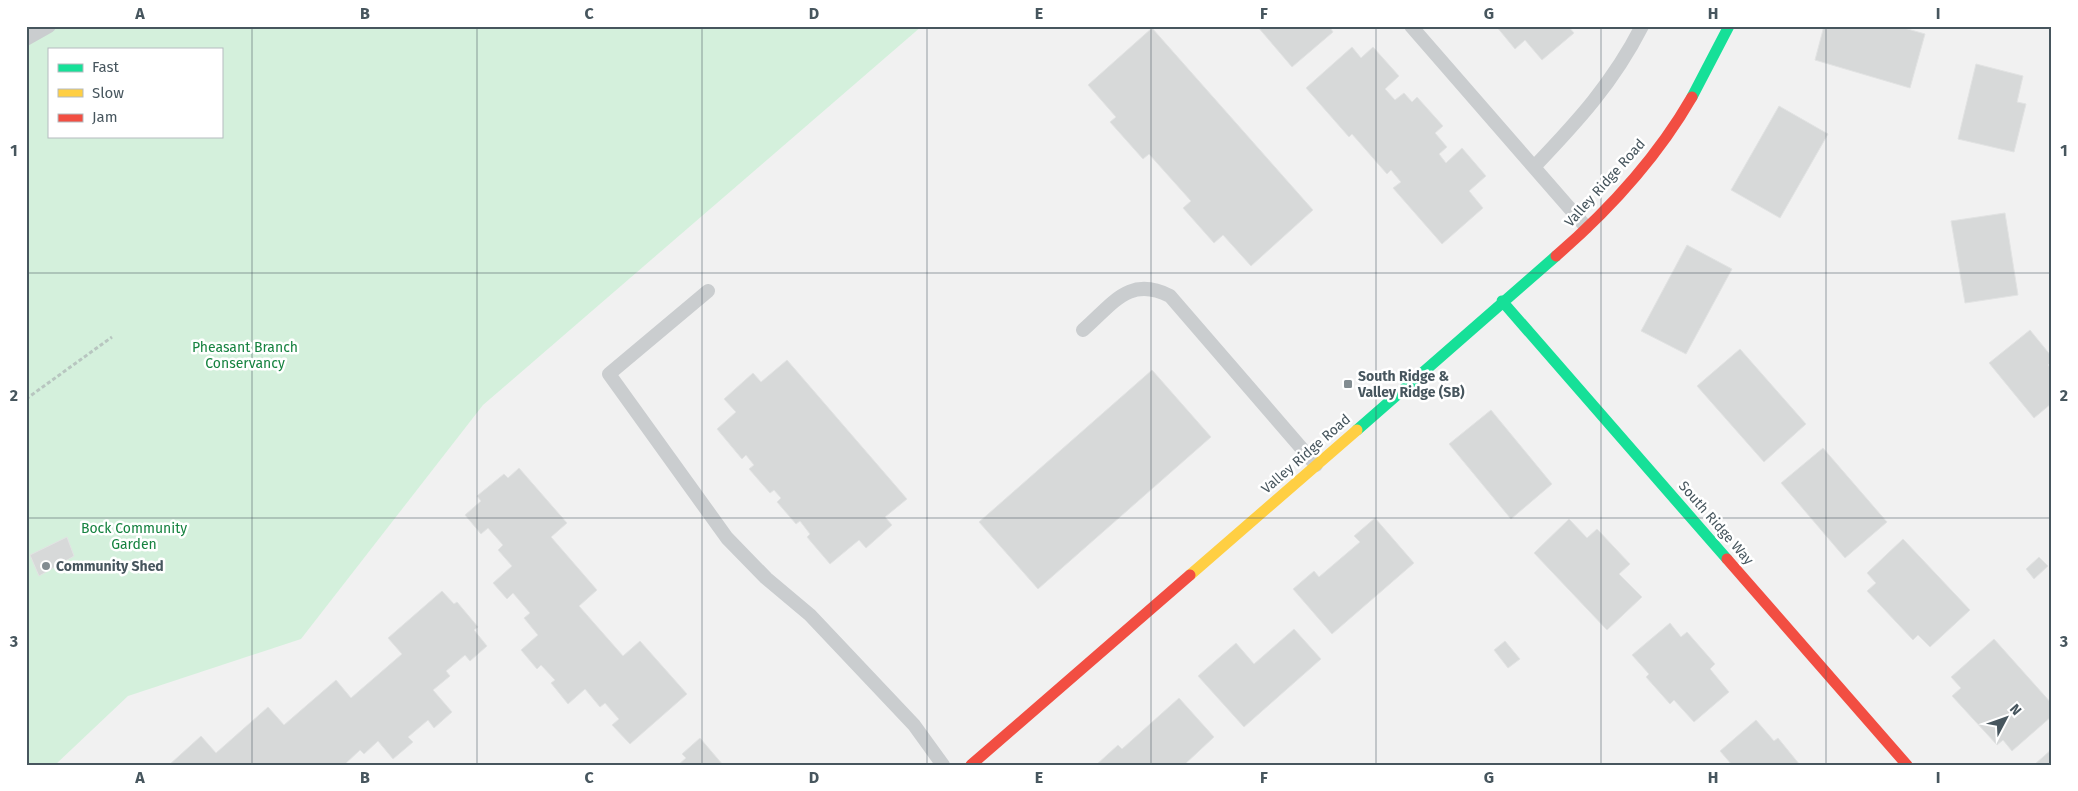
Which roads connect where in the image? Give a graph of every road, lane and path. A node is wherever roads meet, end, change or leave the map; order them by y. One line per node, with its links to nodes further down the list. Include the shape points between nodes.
1 (49, 26): 5 (lane)
2 (1411, 26): 6 (lane)
3 (1642, 26): 6 (lane, via 1612,80 1582,118)
4 (1729, 26): 7 (street, Valley Ridge Road, via 1675,123 1652,155)
5 (26, 39)
6 (1534, 167): 7 (lane)
7 (1586, 227): 9 (street, Valley Ridge Road)
8 (708, 291): 14 (lane, via 609,374 727,538 816,622 914,725)
9 (1502, 302): 13 (street, Valley Ridge Road); 16 (street, South Ridge Way)
10 (1083, 330): 13 (lane, via 1129,291 1143,287 1157,289 1170,296)
11 (112, 337): 12 (path)
12 (26, 399)
13 (1316, 465): 15 (street, Valley Ridge Road)
14 (943, 765)
15 (971, 765)
16 (1907, 765)

